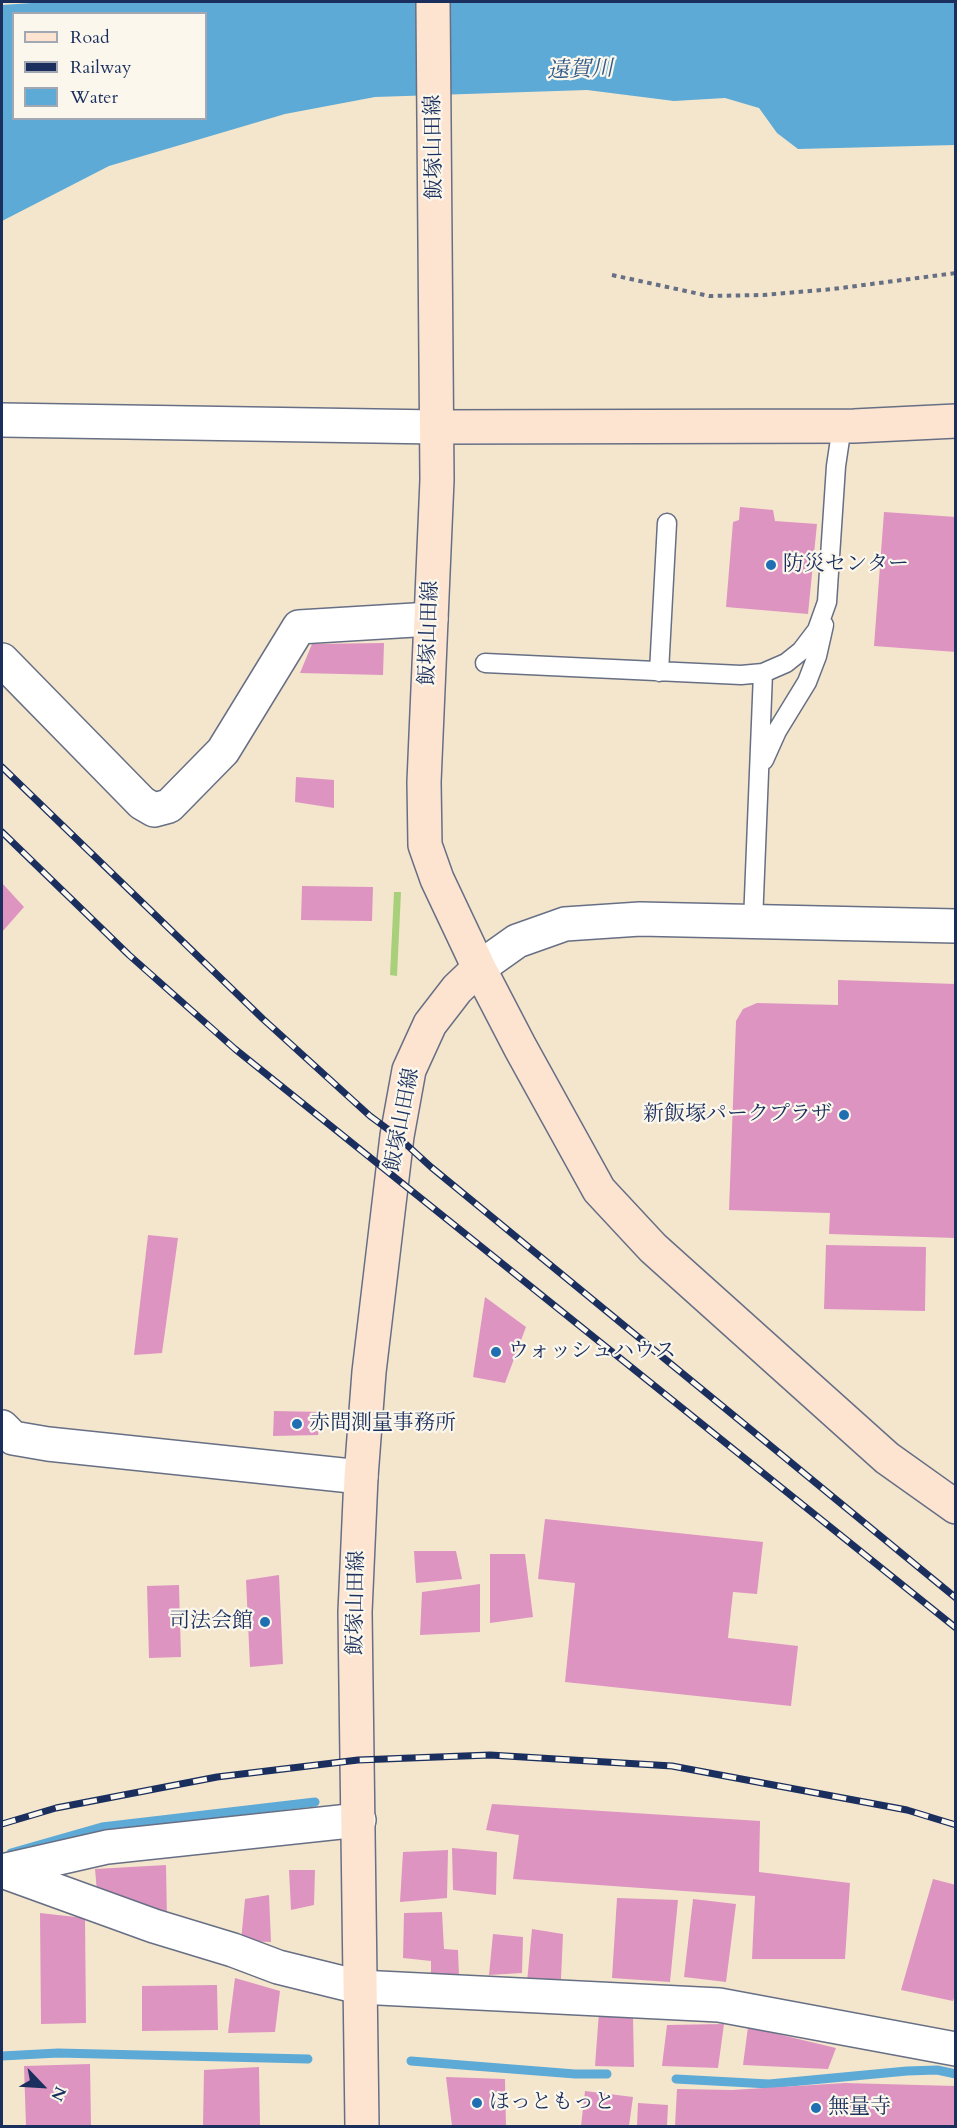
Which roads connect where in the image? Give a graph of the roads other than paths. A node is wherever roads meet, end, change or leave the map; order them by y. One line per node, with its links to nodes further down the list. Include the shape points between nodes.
1 (433, 2): 2 (main road, 飯塚山田線)
2 (437, 413): 3 (street); 5 (main road); 8 (main road, 飯塚山田線)
3 (2, 420)
4 (956, 421): 5 (main road)
5 (842, 426): 7 (lane)
6 (667, 523): 11 (lane)
7 (827, 602): 12 (lane, via 817,630 801,651); 13 (lane, via 824,631 807,682)
8 (431, 619): 9 (street, via 299,627 223,751 169,806 154,810 142,803); 16 (main road, 飯塚山田線, via 425,845)
9 (2, 660)
10 (485, 663): 11 (lane)
11 (659, 672): 12 (lane)
12 (763, 673): 13 (lane)
13 (759, 770): 14 (lane)
14 (753, 921): 15 (street); 16 (street, via 640,919 565,924 518,941)
15 (956, 927)
16 (479, 968): 18 (main road, 飯塚山田線, via 457,988 430,1024 409,1070 392,1174); 19 (main road, via 599,1190 653,1248 887,1458)
17 (2, 1427): 18 (street, via 13,1438 48,1444)
18 (361, 1477): 20 (main road, 飯塚山田線, via 355,1612)
19 (956, 1507)
20 (359, 1820): 21 (street, via 107,1847); 22 (main road, 飯塚山田線)
21 (2, 1871): 22 (street, via 278,1967)
22 (359, 1987): 23 (street, via 719,2005); 24 (main road, 飯塚山田線)
23 (956, 2049)
24 (362, 2127)

